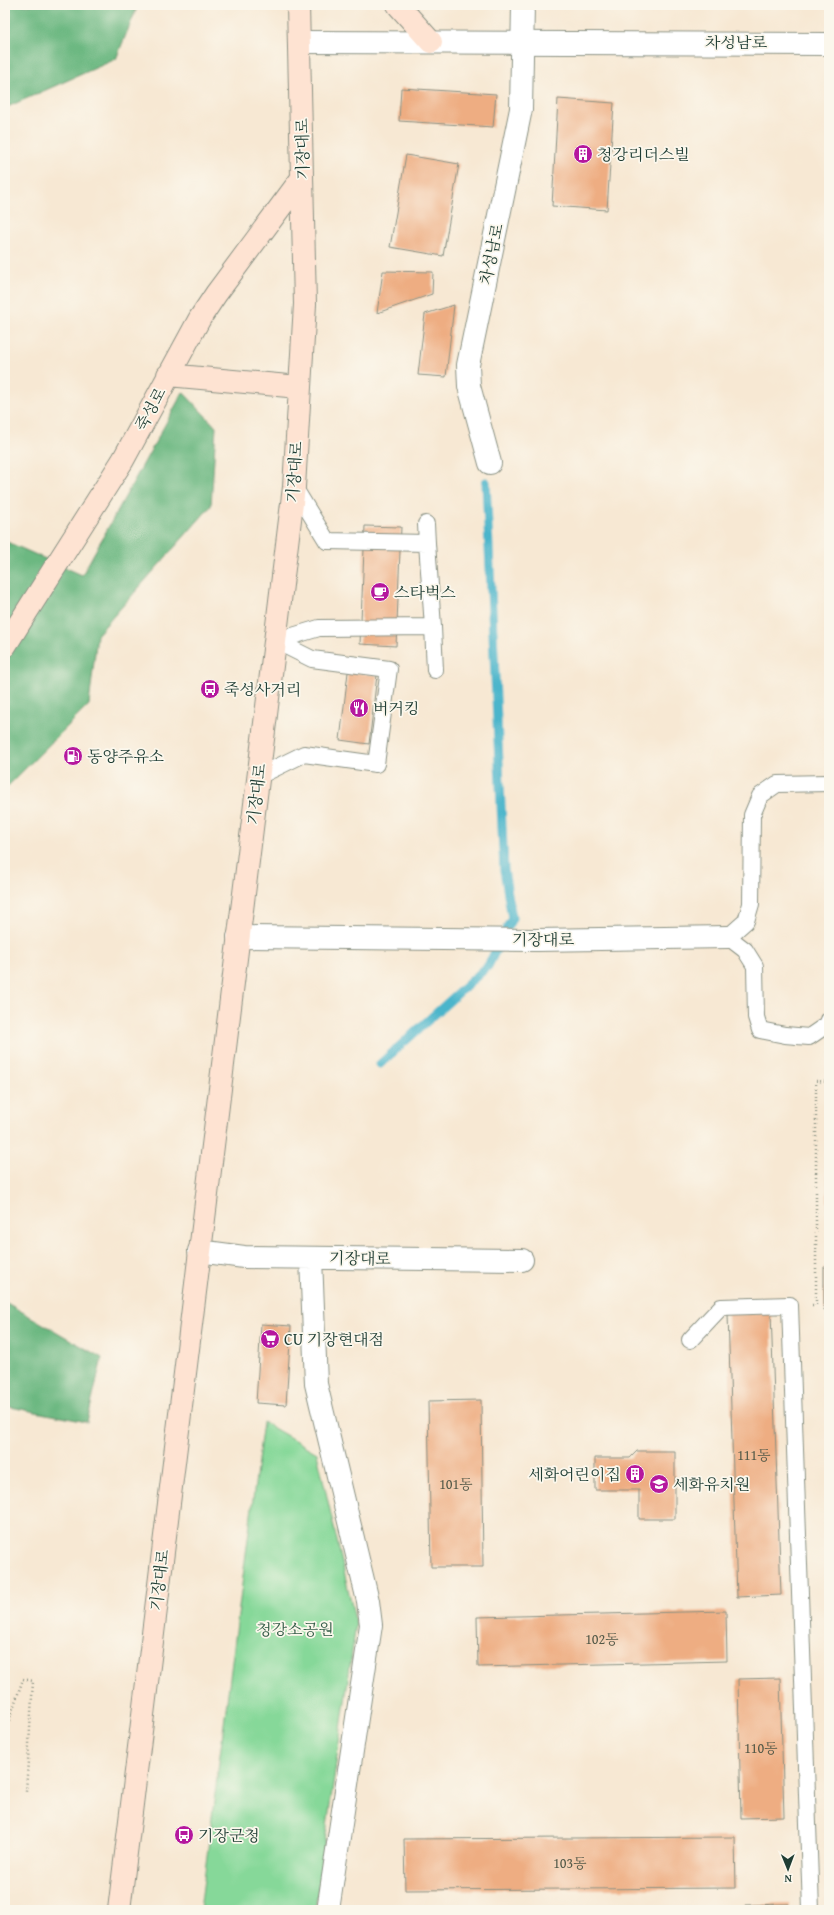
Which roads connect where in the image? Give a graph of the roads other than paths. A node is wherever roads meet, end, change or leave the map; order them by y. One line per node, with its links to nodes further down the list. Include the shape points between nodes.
1 (298, 5): 4 (main road, 기장대로)
2 (398, 5): 5 (main road)
3 (523, 5): 6 (street)
4 (300, 42): 5 (street, 차성남로); 8 (main road, 기장대로)
5 (431, 42): 6 (street, 차성남로)
6 (523, 42): 7 (street, 차성남로); 11 (street, 차성남로, via 521,109 468,365 468,386)
7 (829, 44)
8 (302, 178): 9 (main road, 죽성로, via 216,294); 10 (main road, 기장대로, via 304,304)
9 (168, 375): 10 (main road); 17 (main road, 죽성로, via 122,460)
10 (299, 387): 12 (main road, 기장대로)
11 (490, 463)
12 (294, 487): 14 (lane, via 327,541); 16 (main road, 기장대로)
13 (426, 524): 14 (lane)
14 (427, 543): 15 (lane)
15 (433, 628): 16 (lane, via 319,628); 18 (lane)
16 (276, 641): 19 (main road, 기장대로); 19 (lane, via 312,659 389,669 376,764 304,754)
17 (5, 646)
18 (436, 670)
19 (259, 776): 21 (main road, 기장대로)
20 (829, 783): 22 (lane, via 777,784 760,796 752,815 751,904 746,921)
21 (238, 937): 22 (street, 기장대로, via 537,940); 24 (main road, 기장대로)
22 (728, 937): 23 (lane, via 745,950 754,966 756,1017 760,1030 809,1037 828,1024)
23 (829, 1020)
24 (199, 1251): 25 (street, 기장대로, via 244,1257); 28 (main road, 기장대로)
25 (312, 1258): 26 (street, 기장대로); 29 (street, via 316,1384 368,1601 371,1625)
26 (522, 1260)
27 (690, 1340): 30 (lane, via 721,1307 790,1305)
28 (119, 1910)
29 (328, 1910)
30 (812, 1910)

